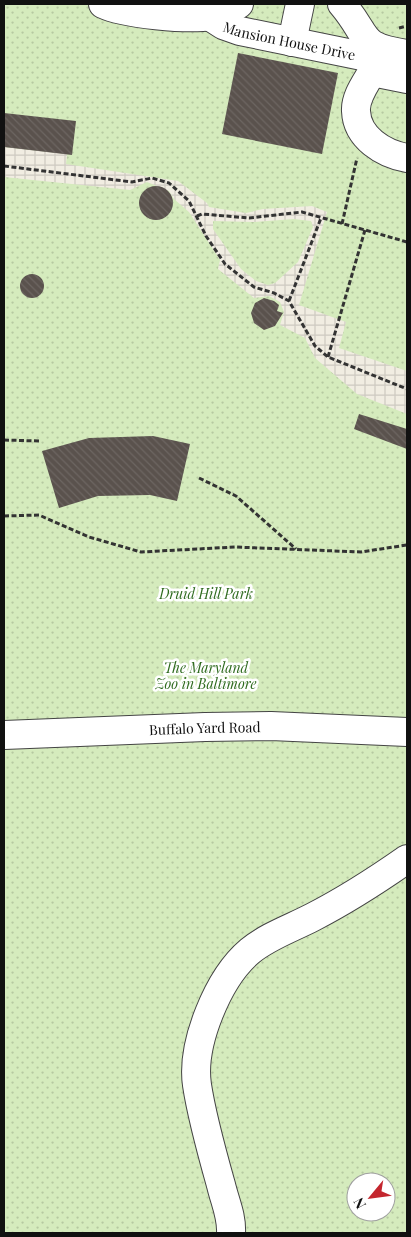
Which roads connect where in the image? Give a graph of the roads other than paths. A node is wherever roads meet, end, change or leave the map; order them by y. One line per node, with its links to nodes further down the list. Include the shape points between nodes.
1 (103, 4): 5 (street, Mansion House Drive, via 134,12)
2 (239, 4): 5 (street, Mansion House Drive)
3 (300, 4): 6 (street)
4 (342, 4): 8 (street, Mansion House Drive)
5 (209, 16): 6 (street, Mansion House Drive, via 240,31)
6 (292, 42): 8 (street, Mansion House Drive)
7 (407, 54): 8 (street, Mansion House Drive)
8 (371, 58): 9 (street, Mansion House Drive); 10 (street, via 356,110 359,124 376,146)
9 (407, 79)
10 (407, 158)
11 (407, 732): 12 (street, Buffalo Yard Road, via 271,726)
12 (4, 735)
13 (407, 860): 14 (street, via 358,892 249,951 225,979 207,1020 198,1054 197,1084 232,1221)
14 (230, 1233)

